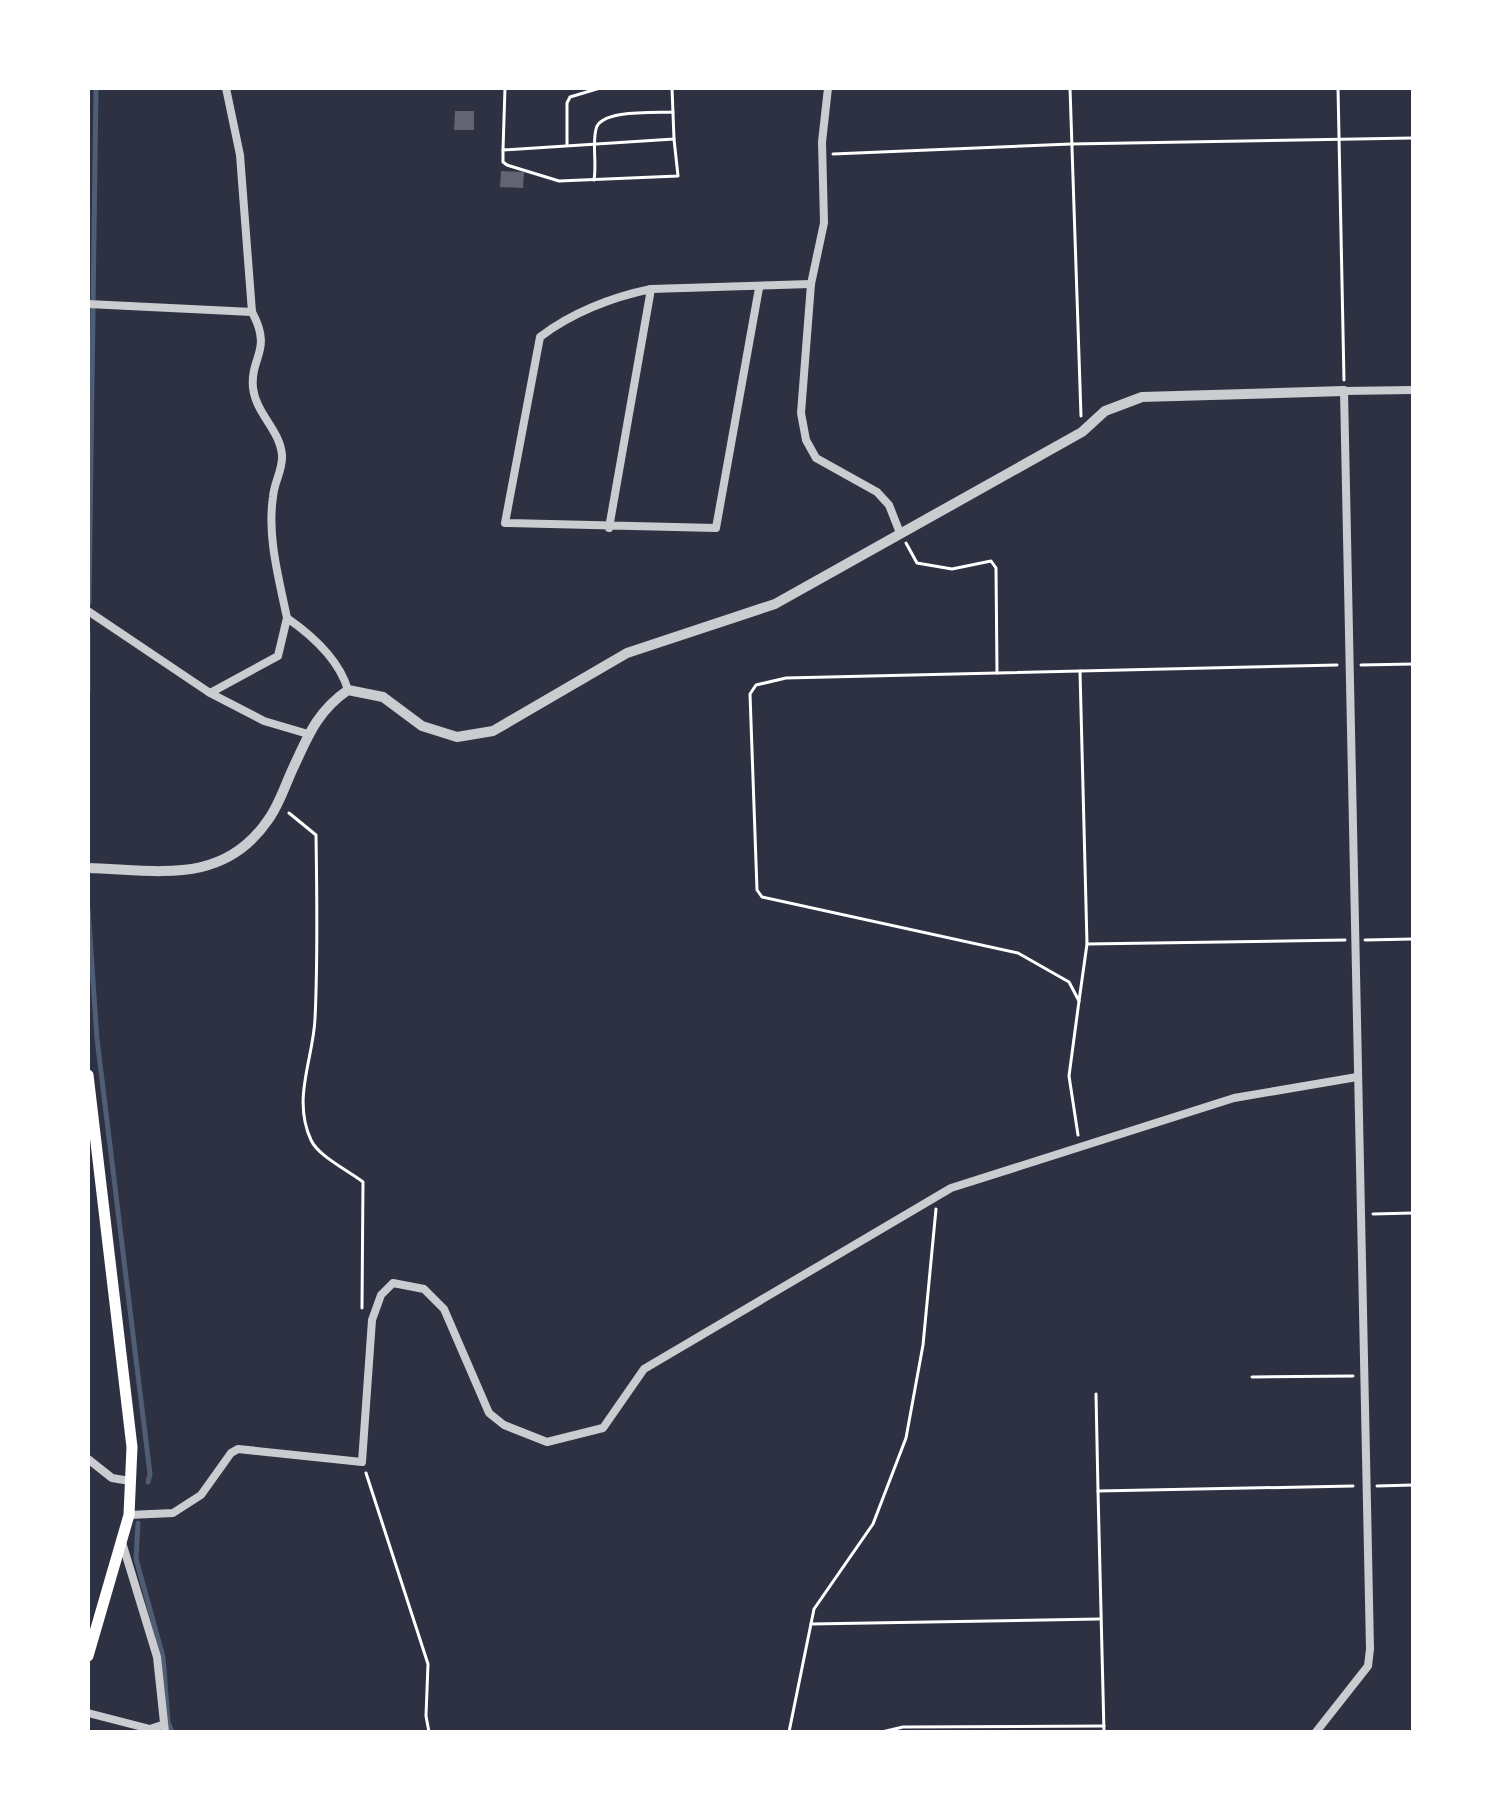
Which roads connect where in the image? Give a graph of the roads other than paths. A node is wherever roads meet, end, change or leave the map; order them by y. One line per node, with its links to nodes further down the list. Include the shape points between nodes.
1 (226, 88): 7 (street, via 240,155)
2 (828, 88): 3 (street, via 824,223)
3 (811, 284): 4 (street); 11 (street, via 801,413 806,440 816,458 877,492 889,505)
4 (759, 288): 5 (street); 10 (street, via 716,528)
5 (651, 289): 10 (street); 10 (street, via 628,293 560,322 540,337 505,523)
6 (93, 304): 7 (street)
7 (252, 312): 13 (street, via 262,340 253,379 255,398 282,455 273,496 273,535)
8 (1413, 390): 9 (street)
9 (1344, 391): 11 (street, via 1142,397 1105,411 1082,432); 19 (street)
10 (609, 528)
11 (900, 533): 14 (street, via 775,604 627,653 493,731 457,737 422,726 383,697)
12 (88, 611): 15 (street)
13 (287, 618): 14 (street, via 327,652); 15 (street, via 278,656)
14 (348, 690): 16 (street, via 326,705)
15 (210, 693): 16 (street, via 264,721)
16 (308, 734): 17 (street, via 269,819 243,849 216,866)
17 (88, 868)
18 (88, 1075): 21 (main road, via 130,1407)
19 (1357, 1077): 22 (street, via 1234,1098 951,1188 644,1369 603,1428 547,1442 519,1433 489,1413 444,1309 424,1289 393,1283 381,1295 372,1320 362,1462 238,1449 201,1495 173,1513); 27 (street, via 1368,1666)
20 (88, 1459): 21 (street, via 112,1478)
21 (130, 1481): 22 (main road)
22 (129, 1515): 23 (main road)
23 (120, 1537): 24 (main road); 26 (street, via 157,1657)
24 (88, 1656)
25 (88, 1713): 26 (street)
26 (163, 1728)
27 (1316, 1732)

